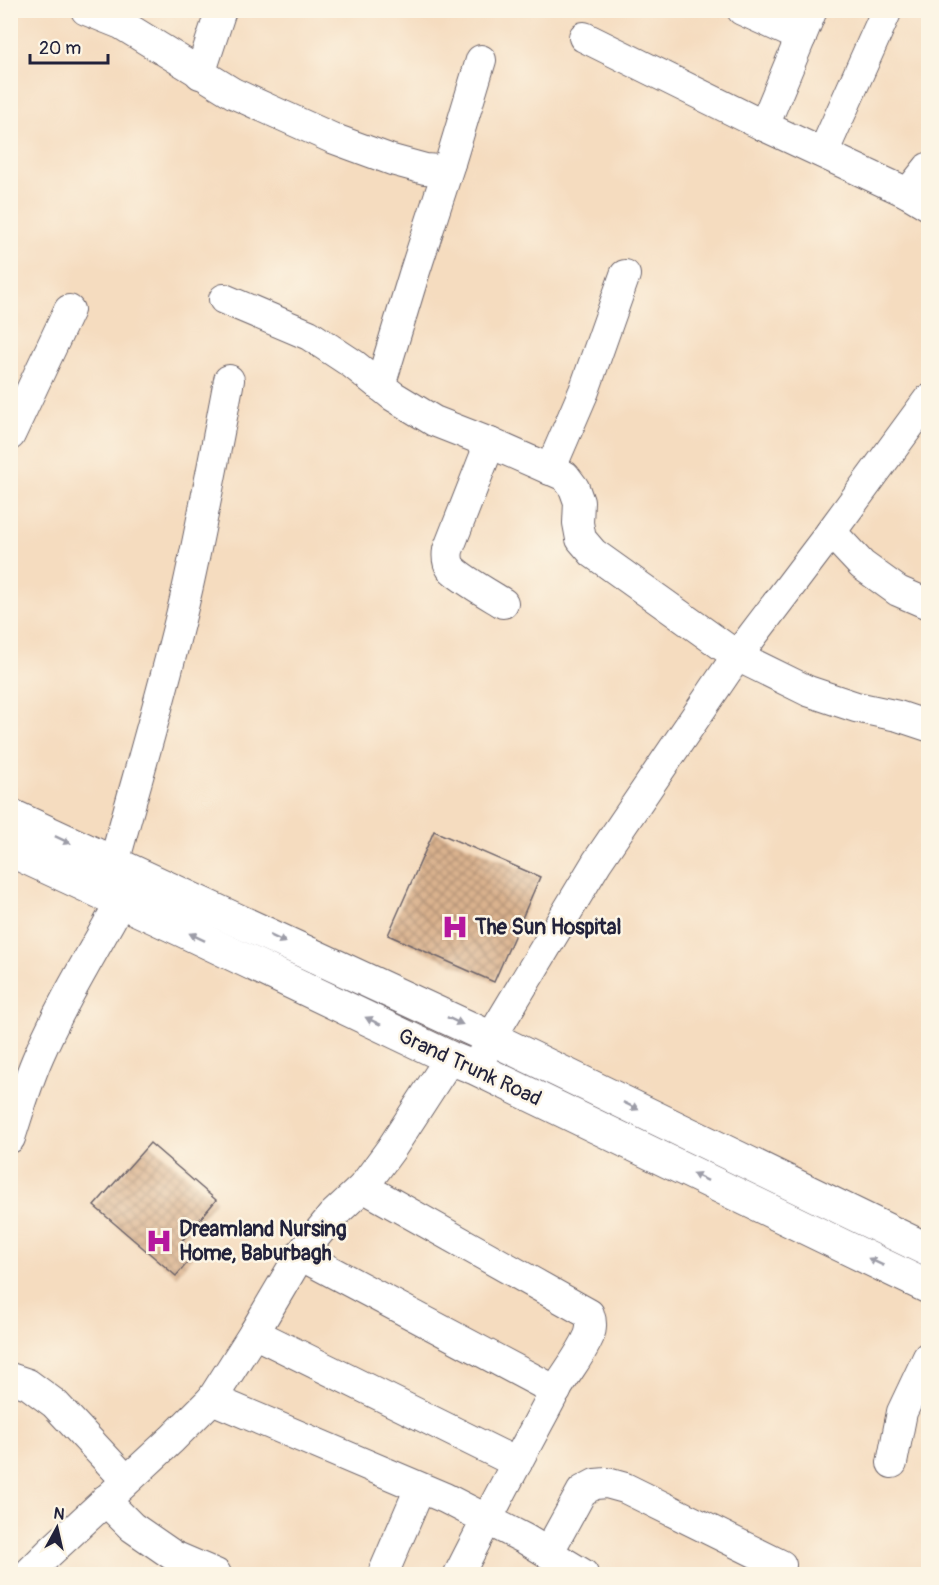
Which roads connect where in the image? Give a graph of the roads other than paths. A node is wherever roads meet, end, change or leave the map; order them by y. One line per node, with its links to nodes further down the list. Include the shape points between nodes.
1 (86, 10): 5 (street)
2 (221, 10): 9 (street)
3 (742, 10): 6 (street)
4 (887, 10): 11 (street)
5 (123, 17): 9 (street)
6 (806, 24): 10 (street)
7 (584, 37): 10 (street)
8 (481, 60): 12 (street)
9 (200, 74): 12 (street, via 270,111 393,160 440,170)
10 (764, 126): 11 (street)
11 (823, 153): 14 (street)
12 (450, 163): 19 (street)
13 (928, 168): 14 (street)
14 (918, 199)
15 (625, 275): 23 (street, via 584,391)
16 (224, 299): 19 (street, via 309,335)
17 (69, 310): 21 (street)
18 (229, 380): 31 (street, via 188,587)
19 (380, 386): 22 (street, via 434,421)
20 (928, 400): 24 (street)
21 (10, 435)
22 (490, 443): 23 (street); 25 (street, via 447,558 450,567)
23 (550, 470): 27 (street, via 565,476 574,488 579,502 581,539 593,553)
24 (831, 532): 26 (street, via 862,565 898,591); 27 (street)
25 (503, 603)
26 (928, 604)
27 (736, 656): 28 (street, via 808,691); 33 (street, via 597,862)
28 (928, 726)
29 (10, 815): 31 (main road, Grand Trunk Road, one-way to 31)
30 (10, 850): 32 (main road, Grand Trunk Road)
31 (114, 863): 33 (main road, Grand Trunk Road, one-way to 33)
32 (121, 901): 34 (main road, Grand Trunk Road, one-way to 32); 35 (street, via 39,1055)
33 (491, 1038): 34 (street); 37 (main road, Grand Trunk Road, one-way to 37)
34 (463, 1063): 36 (street); 39 (main road, Grand Trunk Road, one-way to 34)
35 (10, 1138)
36 (363, 1187): 38 (street, via 332,1216); 43 (street, via 589,1314 590,1333)
37 (928, 1251)
38 (300, 1255): 40 (street); 43 (street)
39 (928, 1287)
40 (254, 1333): 44 (street); 45 (street)
41 (928, 1357): 46 (street, via 902,1412)
42 (10, 1378): 48 (street, via 28,1384 55,1404)
43 (556, 1391): 45 (street)
44 (212, 1399): 47 (street); 48 (street)
45 (517, 1463): 49 (street)
46 (892, 1463)
47 (420, 1488): 49 (street); 54 (street)
48 (116, 1490): 52 (street); 53 (street, via 132,1527 174,1556)
49 (486, 1520): 50 (street); 55 (street)
50 (548, 1553): 51 (street, via 582,1491 607,1483 625,1488); 56 (street)
51 (781, 1564)
52 (28, 1575)
53 (216, 1575)
54 (383, 1575)
55 (459, 1575)
56 (583, 1575)

